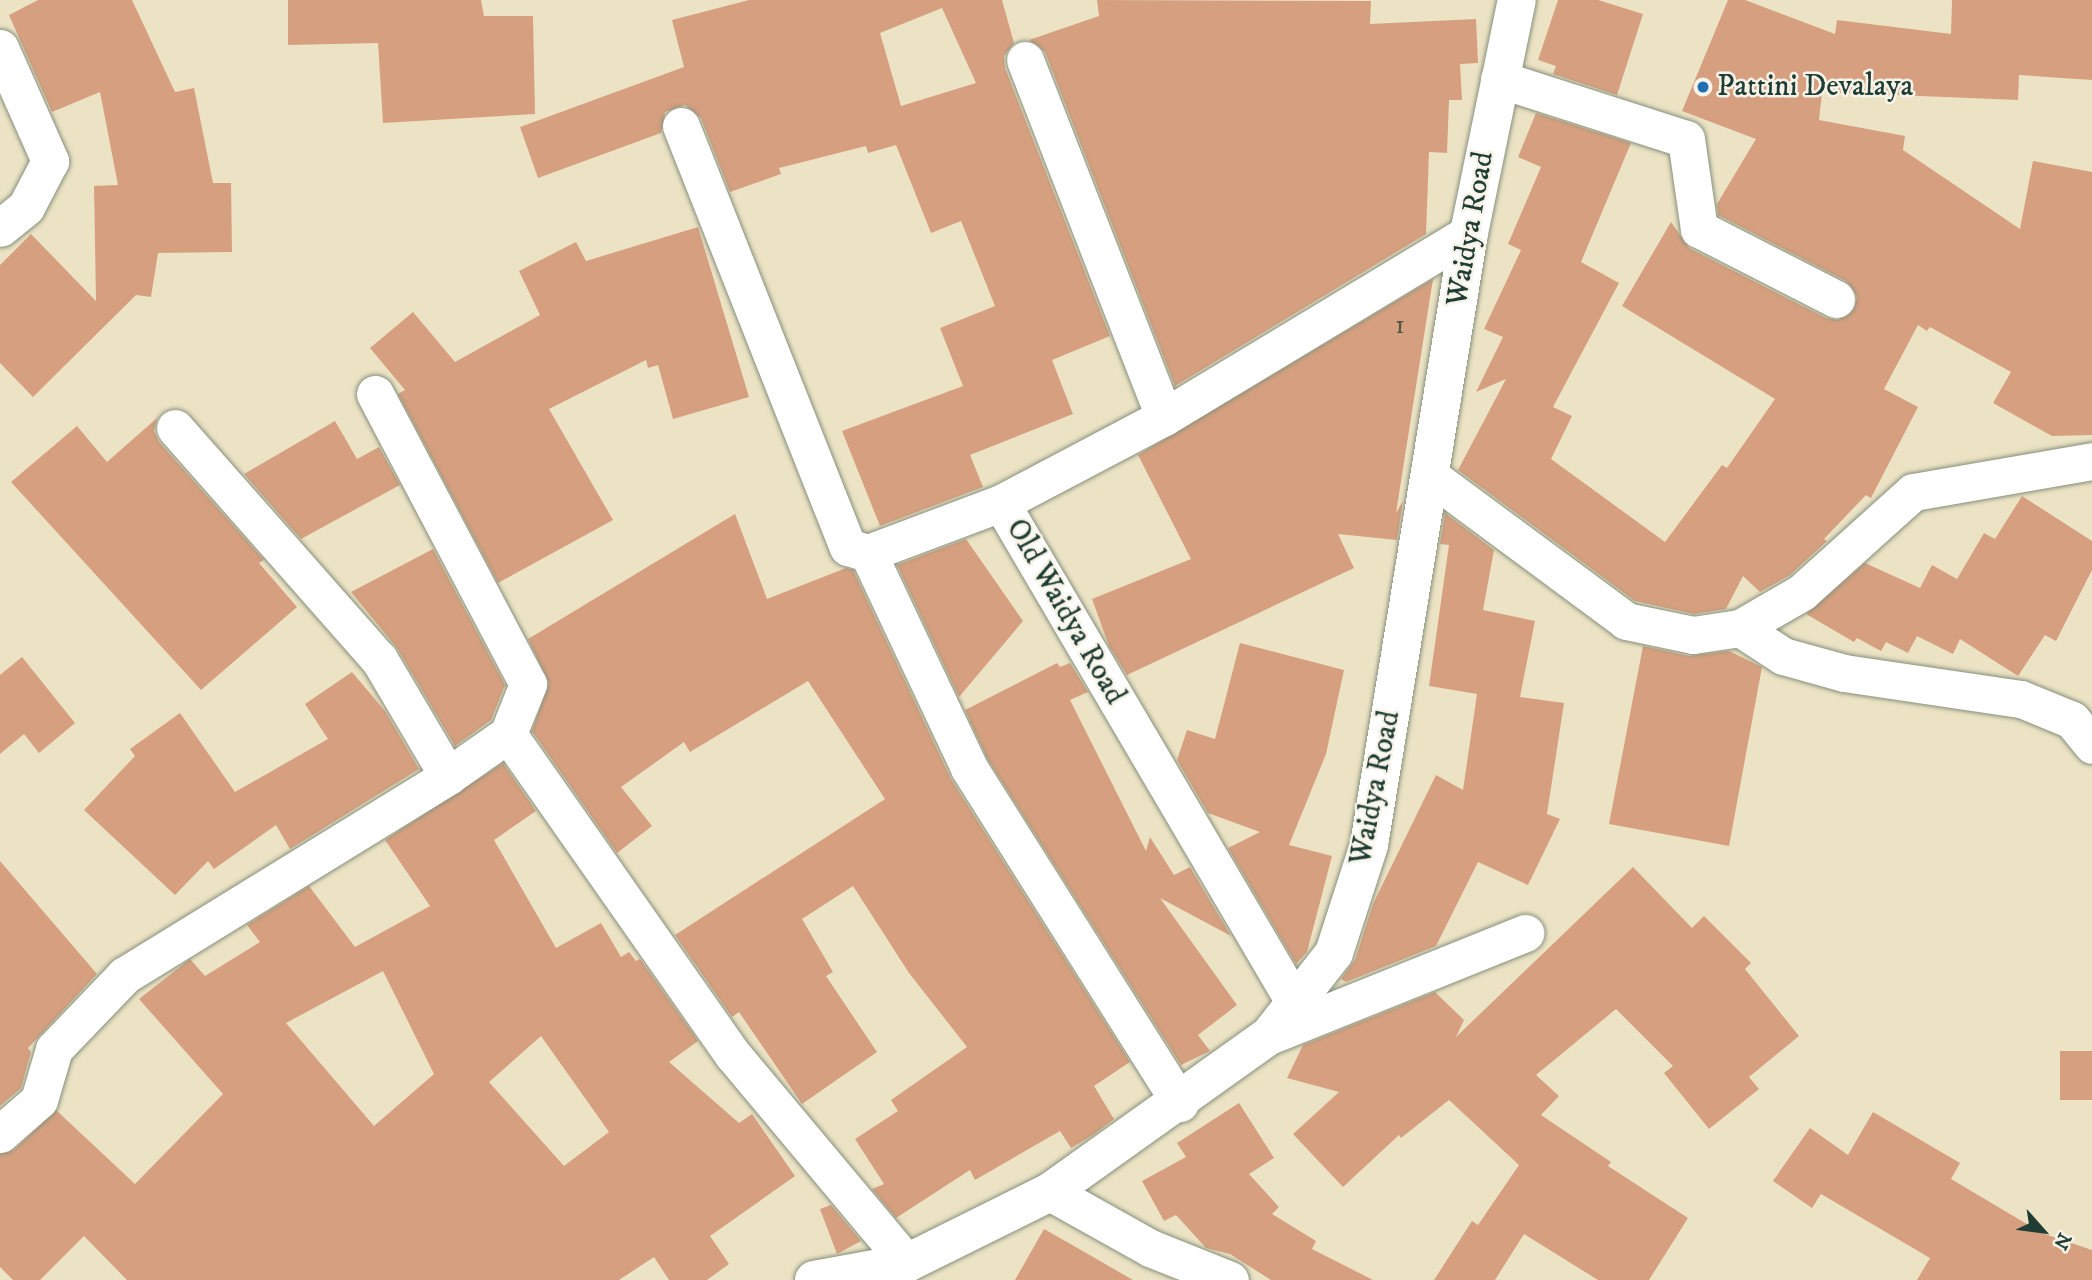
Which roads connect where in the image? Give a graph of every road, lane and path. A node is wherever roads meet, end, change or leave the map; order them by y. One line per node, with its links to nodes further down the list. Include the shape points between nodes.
1 (1517, 0): 4 (street, Waidya Road)
2 (0, 48): 6 (street, via 50,161 26,206)
3 (1025, 60): 10 (street)
4 (1499, 79): 7 (street, Waidya Road); 8 (street, via 1686,139 1699,229)
5 (681, 126): 15 (street, via 848,547)
6 (0, 228)
7 (1469, 233): 10 (street, Old Waidya Road); 13 (street, Waidya Road)
8 (1836, 299)
9 (375, 394): 17 (street, via 528,684)
10 (1164, 417): 14 (street, Old Waidya Road)
11 (175, 428): 19 (street, via 379,659)
12 (2092, 461): 16 (street, via 1913,492 1802,592)
13 (1429, 475): 16 (street, via 1626,621 1693,635); 21 (street, Waidya Road, via 1369,845 1334,953)
14 (1001, 503): 15 (street); 21 (street, Old Waidya Road)
15 (868, 552): 23 (street, via 969,768)
16 (1740, 628): 18 (street, via 1783,656 1844,673 2021,699 2072,720)
17 (508, 734): 19 (street); 26 (street, via 733,1055)
18 (2092, 745)
19 (448, 776): 24 (street, via 125,975 54,1049 39,1100)
20 (1525, 933): 22 (street)
21 (1296, 1005): 22 (street, Waidya Road)
22 (1269, 1036): 23 (street, Waidya Road)
23 (1180, 1103): 25 (street, Waidya Road)
24 (0, 1134)
25 (1050, 1192): 26 (street, Waidya Road); 28 (street, via 1150,1248)
26 (908, 1263): 27 (street, Waidya Road)
27 (814, 1280)
28 (1230, 1280)

